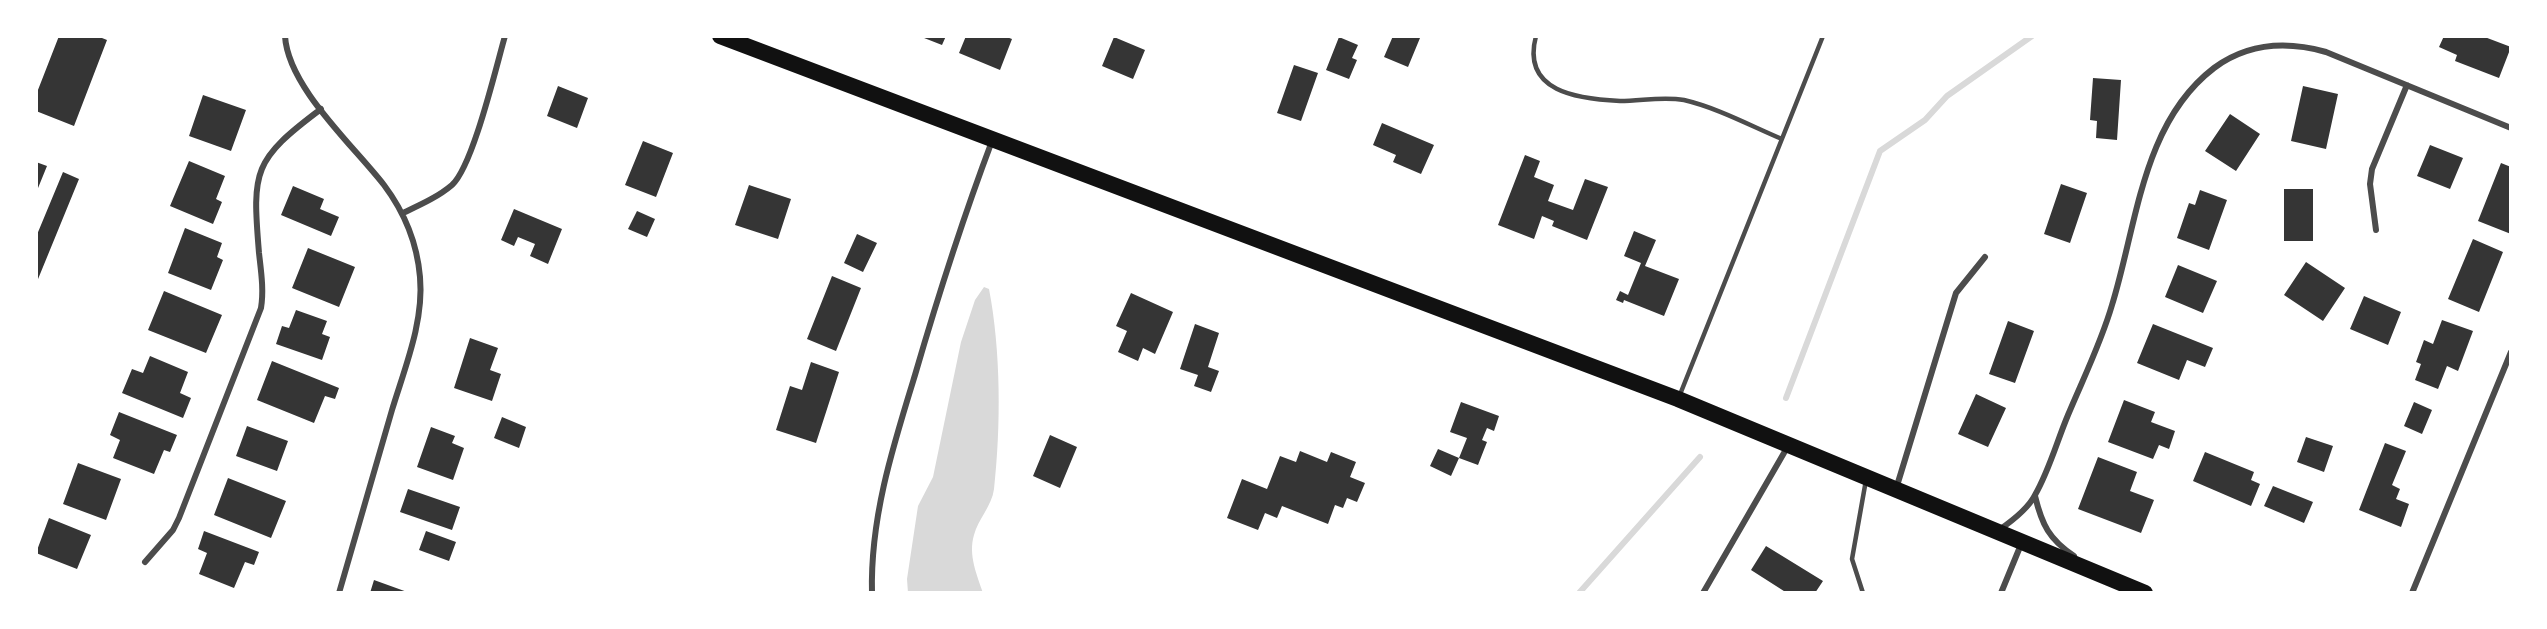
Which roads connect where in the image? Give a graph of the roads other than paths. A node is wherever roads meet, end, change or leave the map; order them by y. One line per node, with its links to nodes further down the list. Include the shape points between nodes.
1 (285, 36): 7 (street, via 291,62)
2 (504, 36): 11 (street, via 462,171 453,184)
3 (720, 36): 10 (highway)
4 (1536, 36): 9 (lane, via 1535,70 1554,88 1568,94 1622,101 1657,97 1683,100)
5 (1823, 36): 9 (lane)
6 (2407, 85): 8 (street); 12 (street, via 2372,169); 19 (street, via 2326,51 2283,44 2234,56 2193,86 2158,142 2112,308)
7 (321, 109): 11 (street); 22 (street, via 285,137 261,171 255,193 261,308 179,518)
8 (2511, 128)
9 (1782, 139): 15 (lane)
10 (992, 140): 15 (highway); 25 (street, via 946,272 884,478 871,564)
11 (404, 213): 24 (street, via 415,248 420,303)
12 (2376, 230)
13 (1985, 257): 18 (street, via 1956,293)
14 (2511, 352): 30 (street)
15 (1677, 399): 16 (highway)
16 (1788, 445): 17 (highway); 26 (street)
17 (1866, 478): 18 (highway); 27 (lane, via 1852,559)
18 (1896, 490): 20 (highway)
19 (2035, 496): 20 (street); 23 (street, via 2042,524 2050,536)
20 (1997, 531): 21 (highway)
21 (2022, 542): 23 (highway); 28 (street)
22 (145, 562)
23 (2099, 574): 29 (highway)
24 (339, 593)
25 (872, 593)
26 (1703, 593)
27 (1863, 593)
28 (2001, 593)
29 (2145, 593)
30 (2412, 593)

